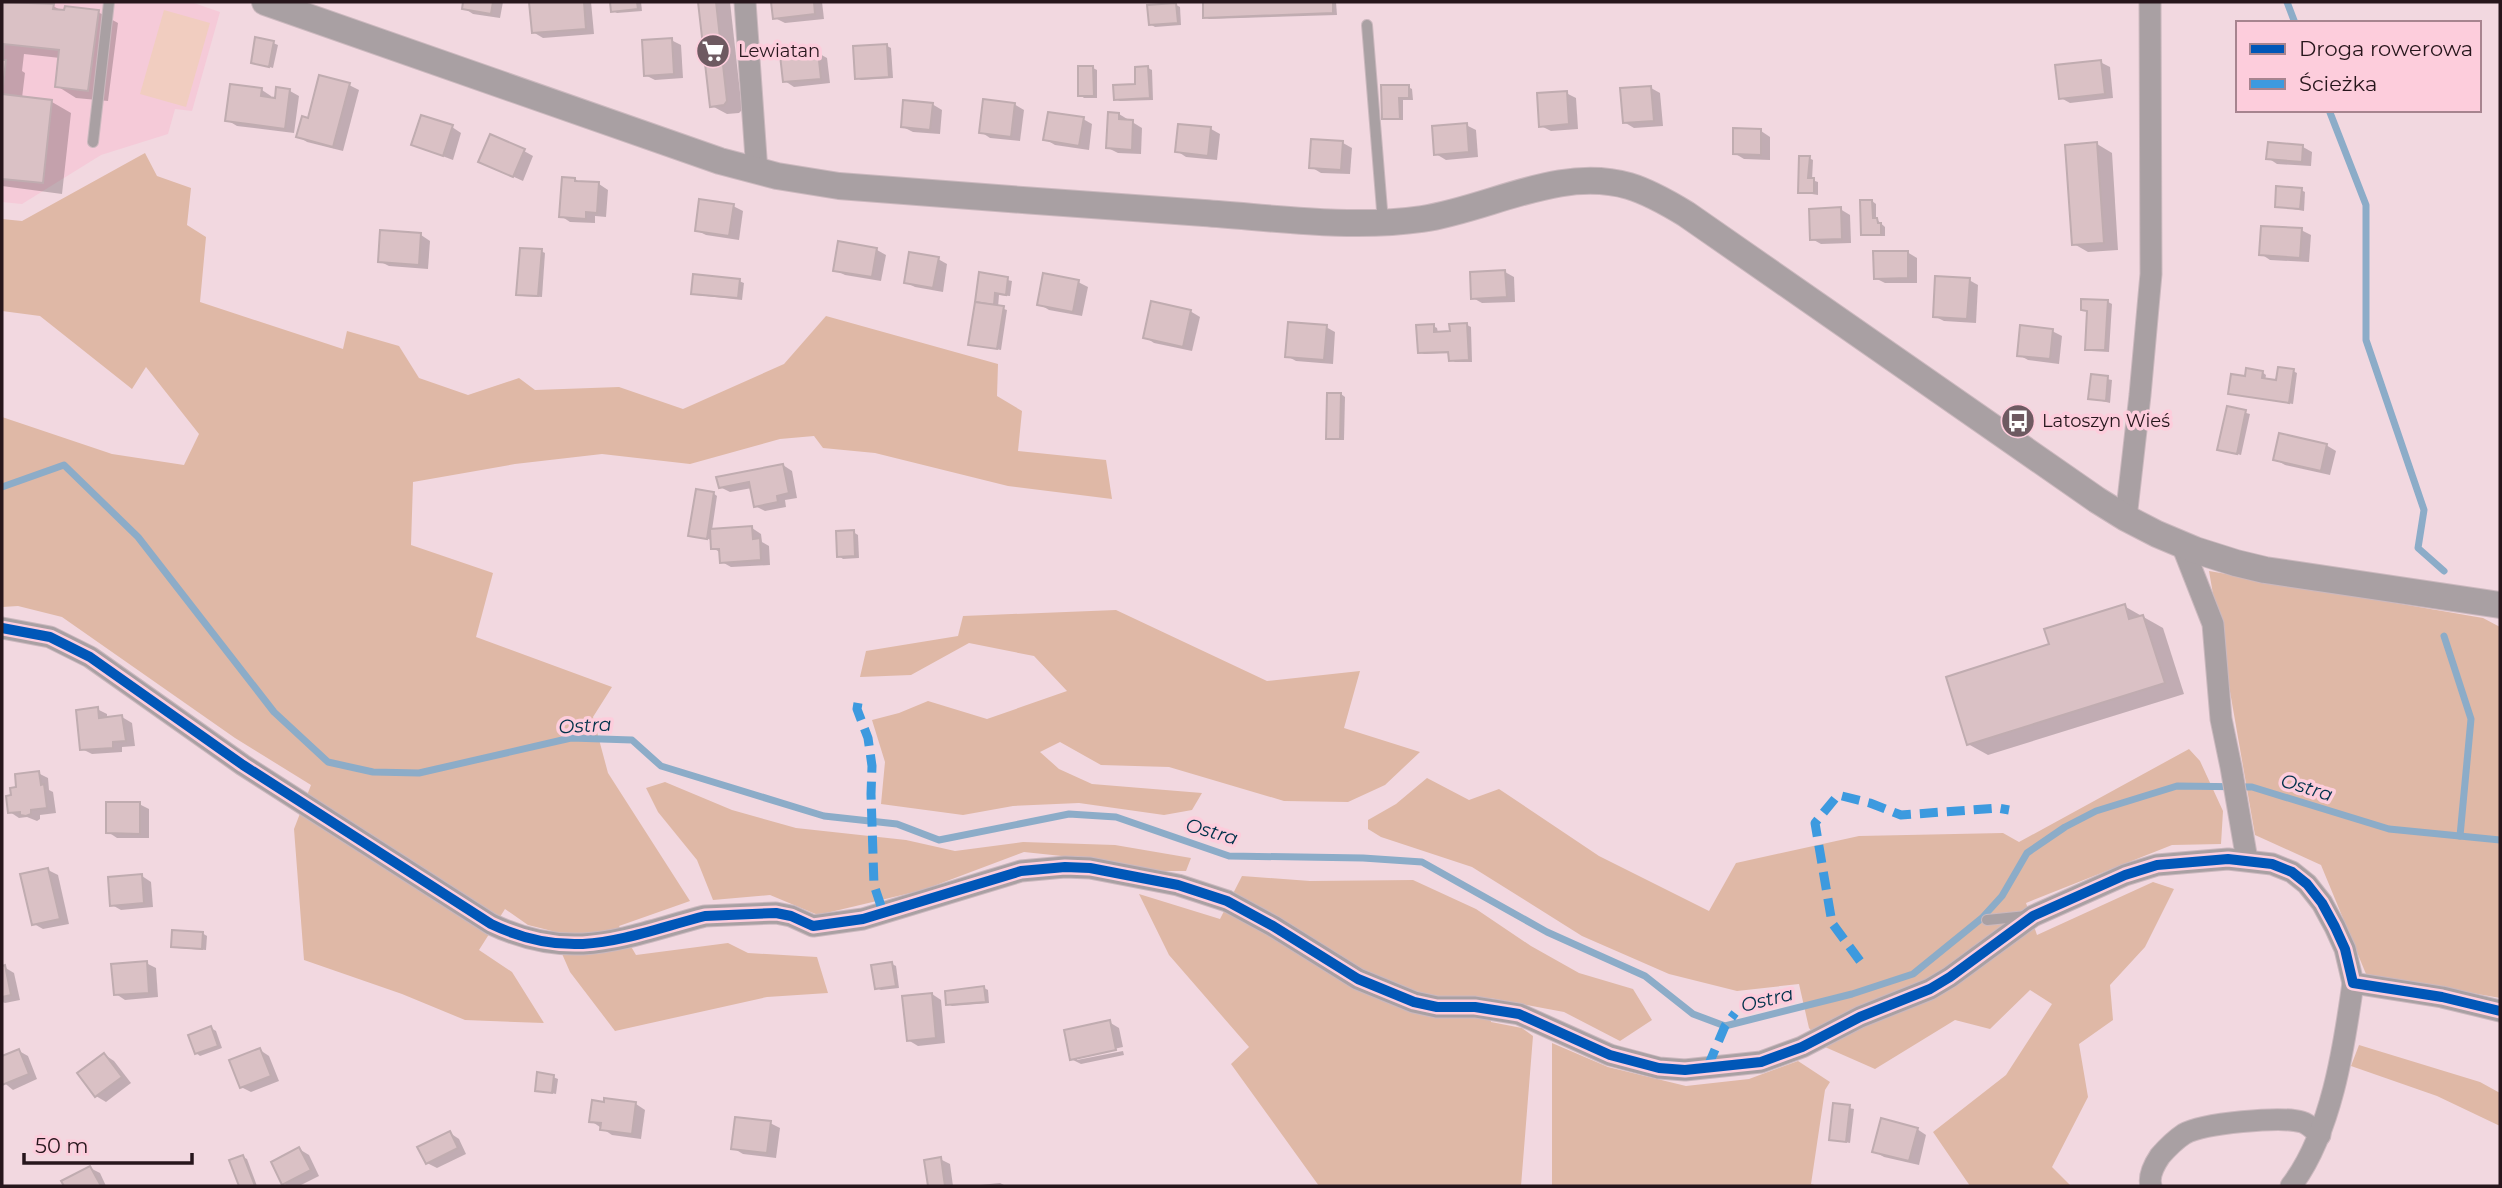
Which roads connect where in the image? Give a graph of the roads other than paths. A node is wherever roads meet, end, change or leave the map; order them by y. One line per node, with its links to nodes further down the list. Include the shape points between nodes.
1 (109, 2): 6 (lane)
2 (265, 2): 7 (street)
3 (745, 2): 7 (street)
4 (2150, 2): 9 (street, via 2151,274)
5 (1367, 24): 8 (lane)
6 (93, 142)
7 (757, 172): 8 (street, via 839,186)
8 (1383, 222): 9 (street, via 1445,214 1574,181 1612,183 1644,192 1686,214)
9 (2126, 518): 10 (street)
10 (2182, 545): 11 (street, via 2265,570); 13 (street, via 2213,624 2221,719)
11 (2500, 605)
12 (2, 628): 14 (street, via 37,633 71,645 234,759 491,924 527,939 563,946 614,940 720,914 776,913 813,926 863,919 1021,871 1090,868 1178,885 1227,901 1358,979 1414,1002 1519,1014 1609,1055 1685,1070 1761,1062 1802,1047 1930,989)
13 (2247, 860): 14 (street, via 2157,865); 16 (street, via 2272,864 2307,884 2335,927)
14 (2033, 916): 15 (lane)
15 (1987, 920)
16 (2353, 983): 17 (street); 18 (street)
17 (2500, 1011)
18 (2320, 1135): 19 (street, via 2304,1122 2280,1120 2203,1127 2168,1147 2155,1162); 20 (street)
19 (2151, 1186)
20 (2291, 1186)

